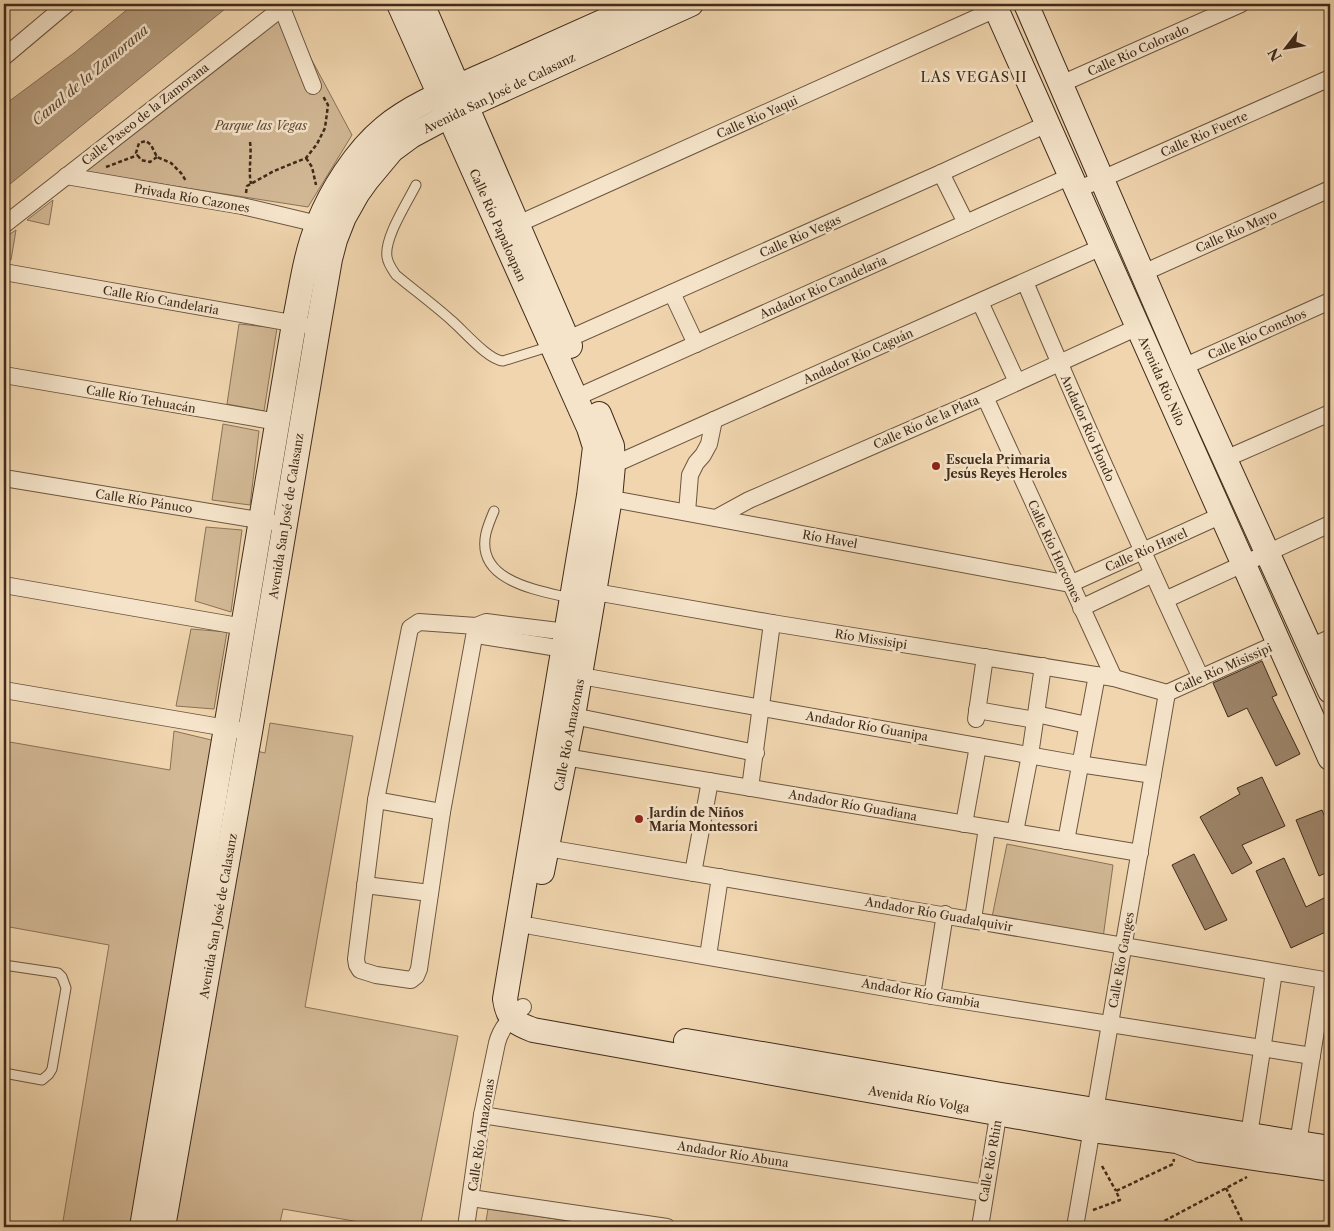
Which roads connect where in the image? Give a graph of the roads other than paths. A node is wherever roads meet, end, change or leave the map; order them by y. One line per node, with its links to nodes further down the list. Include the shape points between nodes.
1 (67, 4): 10 (street)
2 (399, 4): 14 (street, Calle Río Papaloapan)
3 (422, 4): 14 (street, Calle Río Papaloapan)
4 (643, 4): 14 (street, Avenida San José de Calasanz)
5 (691, 4): 14 (street, Avenida San José de Calasanz)
6 (1026, 4): 12 (street, Avenida Río Nilo)
7 (1242, 4): 12 (street, Calle Río Colorado)
8 (285, 6): 13 (street); 17 (street, Calle Paseo de la Zamorana)
9 (995, 6): 15 (street, Avenida Río Nilo); 24 (street, Calle Río Yaqui)
10 (4, 57)
11 (1330, 78): 18 (street, Calle Río Fuerte)
12 (1061, 84): 18 (street, Avenida Río Nilo)
13 (313, 86)
14 (453, 100): 23 (street, Avenida San José de Calasanz, via 394,120 369,142 336,188); 24 (street, Calle Río Papaloapan); 35 (street, Avenida San José de Calasanz, via 392,150 357,194 335,240); 36 (street, Calle Río Papaloapan)
15 (1047, 124): 16 (street, Calle Río Vegas); 19 (street, Avenida Río Nilo)
16 (941, 173): 22 (street); 30 (street, Calle Río Vegas)
17 (66, 176): 23 (street, Privada Río Cazones, via 242,206); 25 (street, Calle Paseo de la Zamorana)
18 (1102, 179): 19 (street, Calle Río Fuerte); 28 (street, Avenida Río Nilo)
19 (1074, 183): 22 (street, Andador Río Candelaria); 26 (street, Avenida Río Nilo)
20 (416, 185): 36 (lane, via 387,243 389,265 396,275 499,360)
21 (1330, 189): 28 (street, Calle Río Mayo)
22 (966, 223): 37 (street, Andador Río Candelaria)
23 (318, 224): 33 (street, Avenida San José de Calasanz)
24 (518, 224): 36 (street, Calle Río Papaloapan)
25 (4, 225)
26 (1102, 247): 29 (street, Andador Río Caguán); 34 (street, Avenida Río Nilo)
27 (4, 272): 33 (street, Calle Río Candelaria)
28 (1143, 273): 39 (street, Avenida Río Nilo)
29 (1025, 282): 32 (street, Andador Río Caguán); 38 (street, Andador Río Hondo)
30 (672, 293): 36 (street, Calle Río Vegas); 37 (street)
31 (1330, 300): 39 (street, Calle Río Conchos)
32 (980, 302): 41 (street); 45 (street, Andador Río Caguán)
33 (294, 324): 35 (street, Calle Río Candelaria); 46 (street, Avenida San José de Calasanz)
34 (1138, 327): 38 (street, Calle Río de la Plata); 53 (street, Avenida Río Nilo)
35 (318, 328): 57 (street, Avenida San José de Calasanz)
36 (560, 343): 42 (street, Calle Río Papaloapan)
37 (696, 344): 42 (street, Andador Río Candelaria)
38 (1059, 363): 41 (street, Calle Río de la Plata); 58 (street, Andador Río Hondo)
39 (1183, 367): 48 (street, Avenida Río Nilo)
40 (4, 375): 46 (street, Calle Río Tehuacán)
41 (1017, 382): 43 (street, Calle Río de la Plata)
42 (582, 395): 47 (street, Calle Río Papaloapan, via 589,428)
43 (984, 397): 54 (street, Calle Río de la Plata, via 748,500); 62 (street, Calle Río Horcones)
44 (1330, 413): 48 (street)
45 (714, 420): 47 (street, Andador Río Caguán); 52 (street, via 709,444 690,475)
46 (278, 422): 55 (street, Avenida San José de Calasanz)
47 (607, 453): 50 (street, Calle Río Amazonas)
48 (1225, 459): 59 (street, Avenida Río Nilo)
49 (4, 478): 55 (street, Calle Río Pánuco)
50 (600, 497): 52 (street, Río Havel); 64 (street, Calle Río Amazonas)
51 (494, 511): 64 (lane, via 485,534 486,553 494,569 510,581 531,589)
52 (687, 512): 54 (street, Río Havel)
53 (1222, 515): 58 (street, Calle Río Havel); 60 (street, Avenida Río Nilo)
54 (716, 518): 62 (street, Río Havel)
55 (261, 520): 57 (street, Calle Río Pánuco); 69 (street, Avenida San José de Calasanz)
56 (1330, 524): 59 (street)
57 (284, 526): 87 (street, Avenida San José de Calasanz)
58 (1143, 552): 61 (street, Andador Río Hondo); 62 (street, Calle Río Havel)
59 (1267, 553): 60 (street); 71 (street, Avenida Río Nilo)
60 (1244, 564): 65 (street); 72 (street, Avenida Río Nilo)
61 (1153, 574): 65 (street, Andador Río Hondo); 66 (street)
62 (1070, 584): 66 (street, Calle Río Horcones)
63 (4, 585): 69 (street)
64 (580, 593): 67 (street, Río Missisipi); 70 (street, Calle Río Amazonas); 76 (street, Calle Río Amazonas)
65 (1165, 600): 78 (street, Andador Río Hondo)
66 (1081, 608): 77 (street, Calle Río Horcones)
67 (772, 623): 73 (street, Río Missisipi); 82 (street)
68 (476, 626): 70 (street, via 486,622); 98 (street, via 419,622 410,628); 99 (street)
69 (244, 627): 86 (street, Avenida San José de Calasanz)
70 (565, 641): 95 (street, Calle Río Amazonas)
71 (1320, 642): 80 (street, Avenida Río Nilo)
72 (1278, 643): 78 (street, Calle Río Misissipi); 92 (street, Avenida Río Nilo)
73 (985, 657): 74 (street, Río Missisipi); 84 (street, via 976,714)
74 (1043, 666): 75 (street, Río Missisipi); 84 (street)
75 (1097, 675): 77 (street, Río Missisipi); 85 (street)
76 (581, 676): 82 (street, Andador Río Guanipa); 83 (street, Calle Río Amazonas)
77 (1114, 678): 81 (street, Río Missisipi)
78 (1201, 678): 81 (street, Calle Río Misissipi)
79 (4, 690): 86 (street)
80 (1330, 691)
81 (1167, 693): 94 (street, Calle Río Ganges)
82 (762, 708): 88 (street, Andador Río Guanipa); 89 (street)
83 (574, 716): 89 (street); 91 (street, Calle Río Amazonas)
84 (1036, 717): 85 (street); 90 (street)
85 (1087, 725): 93 (street)
86 (226, 728): 87 (street); 113 (street, Avenida San José de Calasanz)
87 (250, 732): 114 (street, Avenida San José de Calasanz)
88 (978, 746): 90 (street, Andador Río Guanipa); 100 (street)
89 (756, 753): 97 (street)
90 (1030, 755): 93 (street, Andador Río Guanipa); 102 (street)
91 (565, 756): 95 (street, Calle Río Amazonas); 96 (street, Andador Río Guadiana)
92 (1330, 758)
93 (1080, 764): 94 (street, Andador Río Guanipa); 103 (street)
94 (1153, 775): 105 (street, Calle Río Ganges)
95 (551, 780): 104 (street, Calle Río Amazonas); 121 (street, Calle Río Amazonas, via 505,1000 506,1009)
96 (710, 781): 97 (street, Andador Río Guadiana); 106 (street)
97 (750, 788): 100 (street, Andador Río Guadiana)
98 (376, 800): 99 (street); 108 (street)
99 (442, 812): 109 (street)
100 (964, 824): 101 (street, Andador Río Guadiana)
101 (987, 828): 102 (street, Andador Río Guadiana); 111 (street)
102 (1015, 832): 103 (street, Andador Río Guadiana)
103 (1066, 840): 105 (street, Andador Río Guadiana)
104 (547, 848): 106 (street, Andador Río Guadalquivir); 112 (street, Calle Río Amazonas)
105 (1140, 853): 115 (street, Calle Río Ganges)
106 (693, 872): 107 (street, Andador Río Guadalquivir)
107 (720, 877): 110 (street, Andador Río Guadalquivir); 116 (street)
108 (365, 885): 109 (street); 109 (street, via 357,965 360,970 376,975 411,980 419,969)
109 (430, 893)
110 (945, 914): 111 (street, Andador Río Guadalquivir); 120 (street)
111 (973, 919): 115 (street, Andador Río Guadalquivir)
112 (531, 926): 116 (street, Andador Río Gambia); 121 (street, Calle Río Amazonas)
113 (191, 935): 114 (street); 137 (street, Avenida San José de Calasanz)
114 (214, 938): 138 (street, Avenida San José de Calasanz)
115 (1124, 947): 118 (street, Andador Río Guadalquivir); 122 (street, Calle Río Ganges)
116 (708, 956): 120 (street, Andador Río Gambia)
117 (4, 965): 125 (lane, via 58,973 66,988 49,1074 42,1080)
118 (1274, 972): 119 (street, Andador Río Guadalquivir); 123 (street)
119 (1327, 980): 124 (street)
120 (932, 996): 122 (street, Andador Río Gambia)
121 (517, 1012): 126 (street, Avenida Río Volga); 127 (street, Calle Río Amazonas, via 498,1037)
122 (1109, 1024): 123 (street, Andador Río Gambia); 128 (street, Calle Río Ganges)
123 (1262, 1048): 124 (street, Andador Río Gambia); 130 (street)
124 (1312, 1056): 129 (street)
125 (4, 1073)
126 (1000, 1104): 128 (street, Avenida Río Volga); 133 (street, Calle Río Rhin)
127 (482, 1115): 133 (street, Andador Río Abuna); 134 (street, Calle Río Amazonas)
128 (1094, 1120): 130 (street, Avenida Río Volga); 130 (street, Avenida Río Volga, via 1200,1150); 136 (street, Calle Río Ganges)
129 (1298, 1143): 130 (street, Avenida Río Volga); 131 (street, Avenida Río Volga)
130 (1251, 1146): 132 (street, Avenida Río Volga)
131 (1330, 1148)
132 (1330, 1169)
133 (984, 1193): 141 (street, Calle Río Rhin)
134 (471, 1198): 135 (street); 139 (street, Calle Río Amazonas)
135 (594, 1222): 140 (street)
136 (1077, 1222)
137 (142, 1227)
138 (163, 1227)
139 (466, 1227)
140 (667, 1227)
141 (980, 1227)

